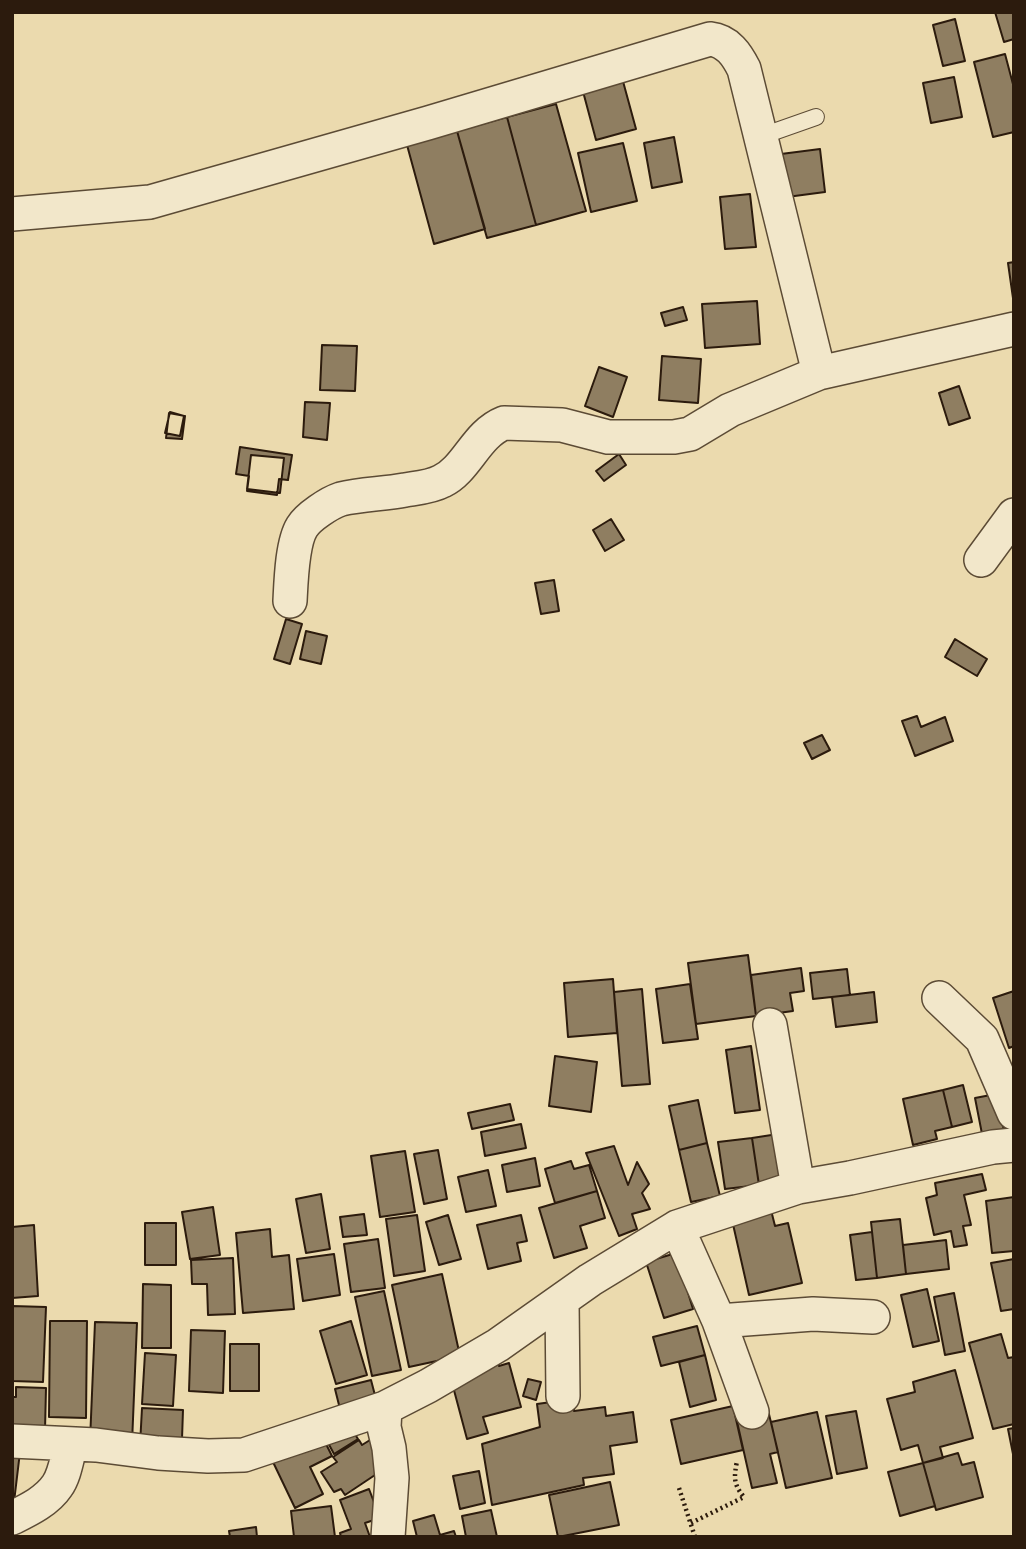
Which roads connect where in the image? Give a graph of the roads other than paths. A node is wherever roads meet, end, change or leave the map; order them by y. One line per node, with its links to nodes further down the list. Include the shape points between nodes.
1 (816, 117): 2 (lane)
2 (762, 136): 3 (street, via 738,57 723,43 710,39 150,202); 5 (street)
3 (12, 214)
4 (1014, 331): 5 (street)
5 (819, 373): 8 (street, via 730,410 690,434 674,437 608,437 562,425 495,426 442,481 340,500 322,508 301,527 292,563)
6 (1014, 515): 7 (street)
7 (981, 560)
8 (290, 601)
9 (939, 998): 11 (street, via 982,1039)
10 (770, 1025): 13 (street)
11 (1014, 1113)
12 (1014, 1145): 13 (street)
13 (798, 1187): 14 (street)
14 (677, 1227): 15 (street); 17 (street)
15 (562, 1301): 18 (street); 19 (street, via 498,1345)
16 (873, 1317): 17 (street, via 813,1314)
17 (719, 1321): 20 (street)
18 (563, 1396)
19 (385, 1408): 22 (street, via 244,1455); 24 (street, via 392,1478)
20 (752, 1412)
21 (12, 1441): 22 (street)
22 (71, 1444): 23 (street, via 57,1487)
23 (12, 1518)
24 (388, 1537)

